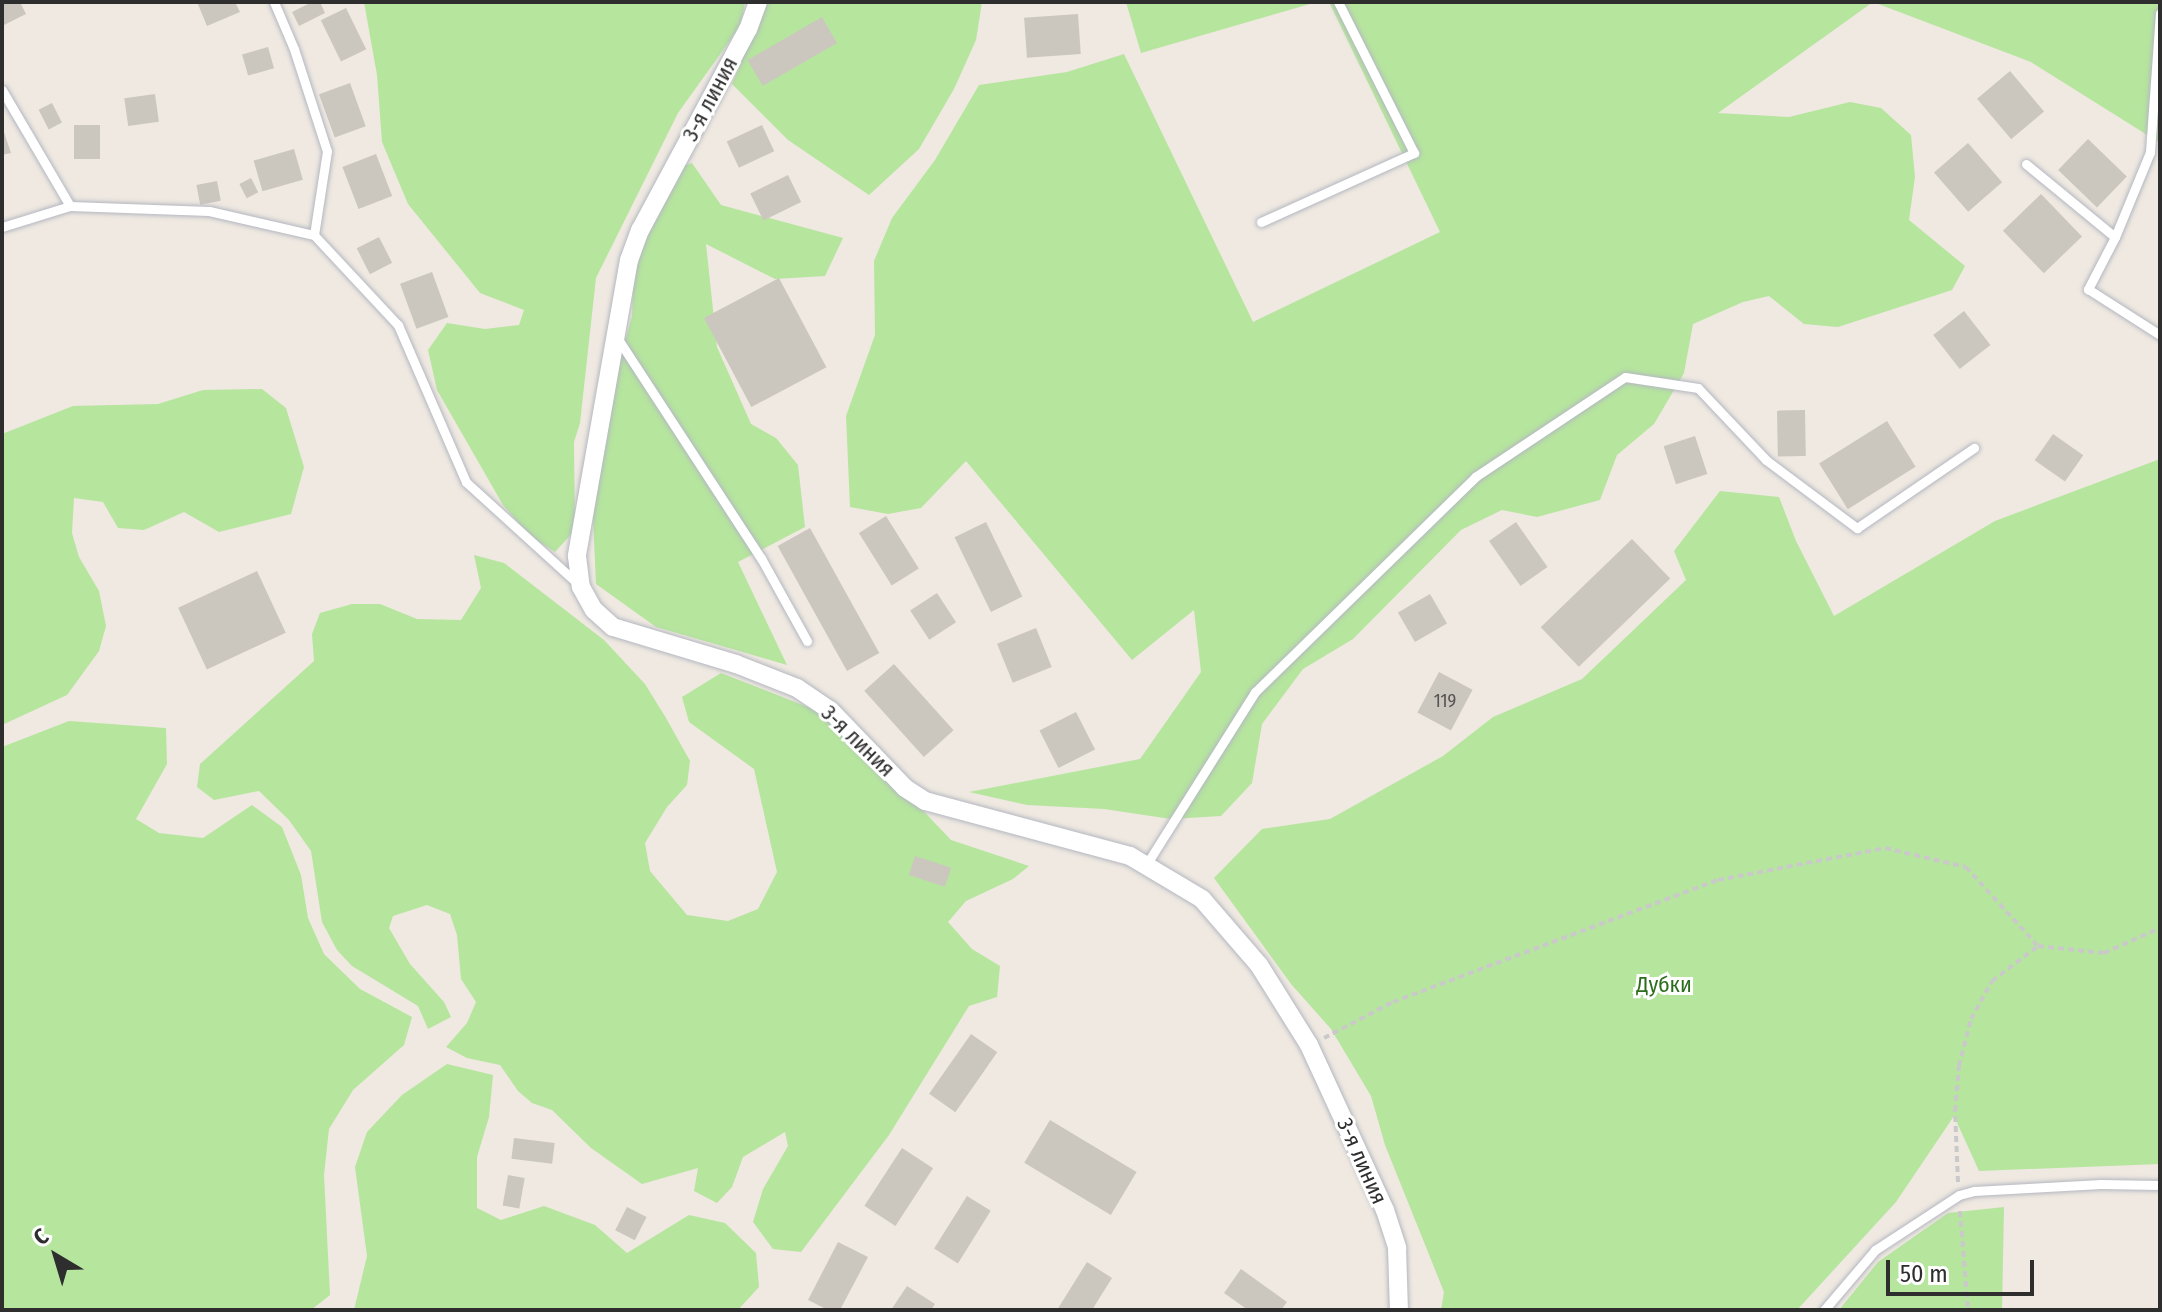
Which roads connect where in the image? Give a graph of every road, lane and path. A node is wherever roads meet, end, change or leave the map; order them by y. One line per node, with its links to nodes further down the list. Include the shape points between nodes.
1 (274, 2): 10 (lane, via 327,151)
2 (758, 2): 12 (street, 3-я линия, via 640,230 629,260)
3 (1338, 2): 8 (lane, via 1414,153)
4 (2160, 13): 11 (lane, via 2150,152)
5 (2, 90): 7 (lane)
6 (2026, 164): 11 (lane)
7 (70, 206): 9 (lane); 10 (lane, via 209,211)
8 (1261, 222)
9 (2, 227)
10 (314, 235): 15 (lane, via 398,325 466,482)
11 (2115, 237): 13 (lane, via 2088,289)
12 (616, 335): 15 (street, 3-я линия, via 577,556); 16 (lane, via 761,558)
13 (2160, 335)
14 (1974, 448): 17 (lane, via 1857,528 1766,460 1698,388 1625,377 1475,477 1255,692)
15 (581, 587): 17 (street, 3-я линия, via 594,610 613,627 797,688 830,710 905,788 925,801 1130,856)
16 (807, 641)
17 (1146, 865): 20 (street, 3-я линия, via 1183,885 1222,918)
18 (2160, 928): 19 (path, via 2104,953)
19 (2038, 946): 20 (path, via 1966,867 1885,848 1718,880 1393,1002); 22 (path, via 1992,981 1971,1019 1955,1111)
20 (1309, 1045): 23 (street, 3-я линия, via 1385,1210 1397,1248)
21 (2160, 1185): 22 (lane)
22 (1959, 1195): 24 (lane, via 1875,1250); 25 (path)
23 (1399, 1310)
24 (1824, 1310)
25 (1968, 1310)

